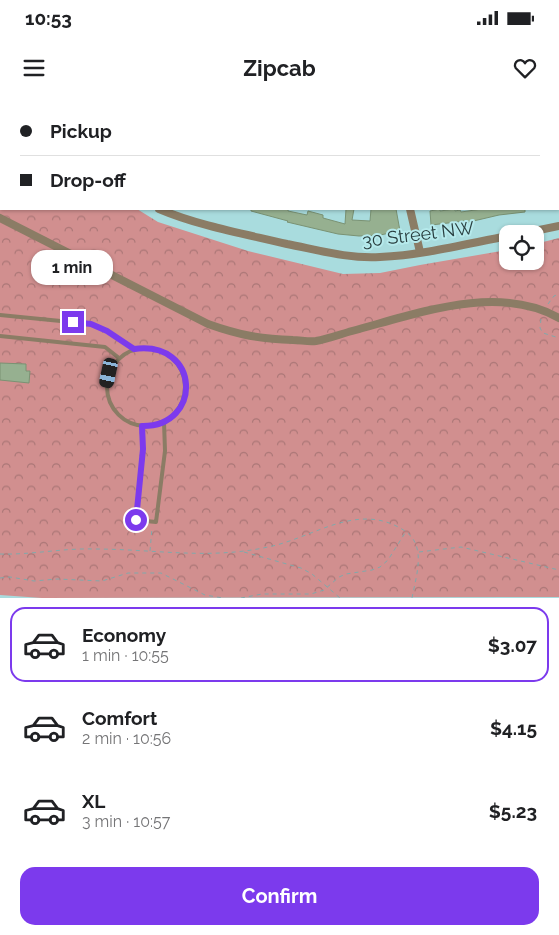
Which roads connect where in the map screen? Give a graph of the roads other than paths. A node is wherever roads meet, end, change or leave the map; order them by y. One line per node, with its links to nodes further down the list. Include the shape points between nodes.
1 (162, 210): 7 (street, 30 Street NW, via 250,236 332,254 381,258)
2 (410, 210): 7 (street)
3 (0, 218): 9 (street, via 208,324 264,340 315,341 454,304 493,302 525,306)
4 (559, 226): 5 (street)
5 (544, 229)
6 (499, 238): 7 (street, 30 Street NW)
7 (420, 252)
8 (0, 315): 11 (lane, via 91,324)
9 (559, 318)
10 (0, 336): 12 (lane, via 105,347)
11 (134, 349): 12 (lane); 13 (lane, via 159,349 176,360 183,373 186,385 184,398 176,413)
12 (119, 358): 14 (lane, via 109,373 109,400 120,417)
13 (164, 422): 14 (lane); 14 (lane, via 165,451 156,522 136,520)
14 (142, 426)

